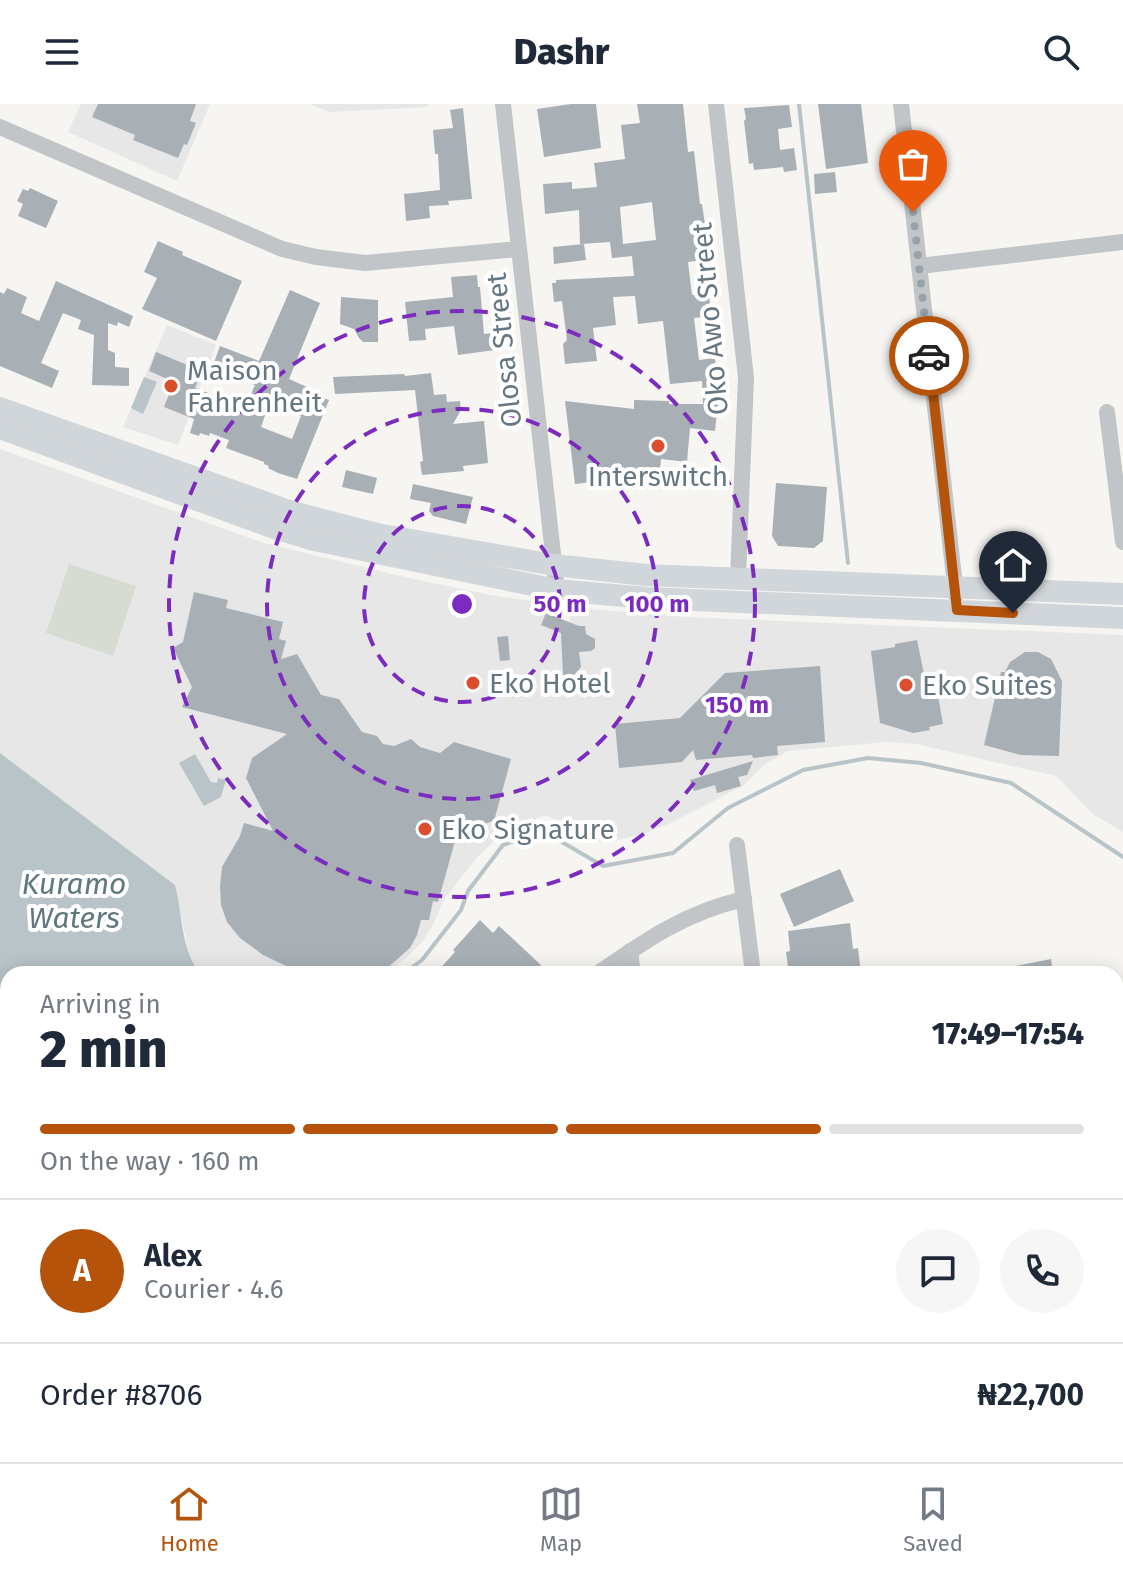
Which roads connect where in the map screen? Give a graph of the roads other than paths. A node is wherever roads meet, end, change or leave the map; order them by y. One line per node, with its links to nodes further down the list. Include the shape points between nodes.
1 (503, 104): 6 (street, Olosa Street)
2 (716, 104): 13 (street, Oko Awo Street, via 746,378)
3 (901, 104): 7 (street)
4 (0, 127): 6 (street, via 282,249 316,257 365,263)
5 (1123, 242): 7 (street)
6 (519, 249): 12 (street, Olosa Street)
7 (919, 266): 14 (street)
8 (0, 408): 12 (main road, via 292,512 377,534)
9 (1107, 412): 11 (street)
10 (0, 428): 15 (main road, via 314,540)
11 (1123, 542)
12 (554, 565): 13 (main road); 15 (street, Olosa Street)
13 (738, 578): 14 (main road)
14 (955, 587): 16 (main road); 17 (street)
15 (557, 590): 17 (main road)
16 (1123, 594)
17 (957, 610): 18 (main road)
18 (1123, 618)
19 (737, 845): 20 (street)
20 (744, 899): 21 (street, via 673,924); 24 (street)
21 (630, 951): 22 (street); 23 (street)
22 (608, 966)
23 (632, 966)
24 (752, 966)

